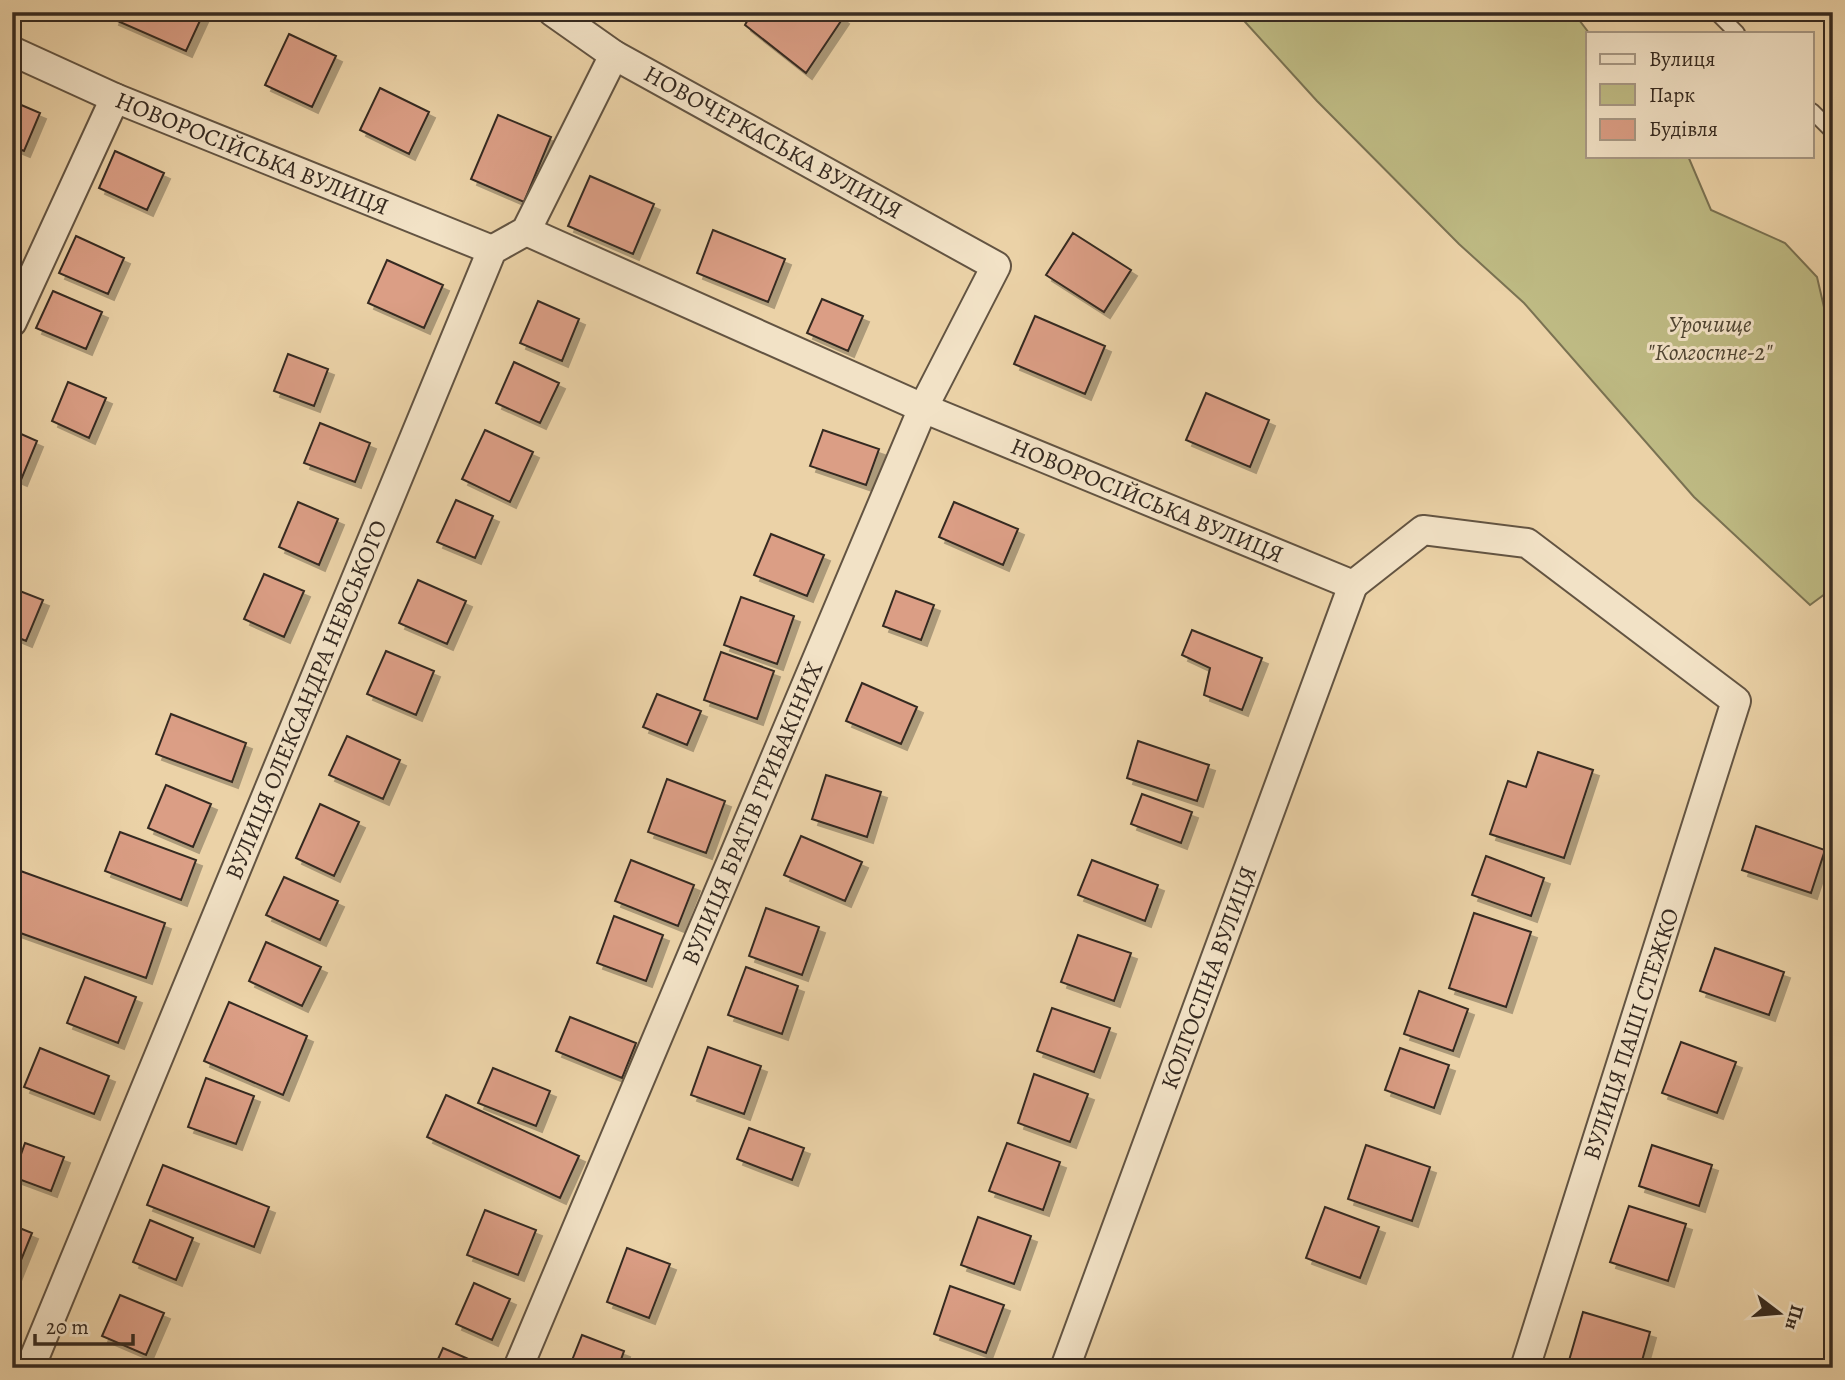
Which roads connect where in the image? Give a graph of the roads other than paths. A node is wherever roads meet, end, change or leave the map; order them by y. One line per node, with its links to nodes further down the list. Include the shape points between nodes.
1 (552, 12): 5 (street, НОВОЧЕРКАСЬКА ВУЛИЦЯ)
2 (1716, 12): 3 (lane)
3 (1736, 32)
4 (12, 51): 6 (street, НОВОРОСІЙСЬКА ВУЛИЦЯ)
5 (614, 55): 9 (street); 11 (street, НОВОЧЕРКАСЬКА ВУЛИЦЯ)
6 (115, 98): 10 (street, НОВОРОСІЙСЬКА ВУЛИЦЯ); 12 (street)
7 (1814, 113): 8 (lane)
8 (1833, 132)
9 (526, 231): 10 (street); 13 (street, НОВОРОСІЙСЬКА ВУЛИЦЯ)
10 (492, 250): 15 (street, ВУЛИЦЯ ОЛЕКСАНДРА НЕВСЬКОГО)
11 (996, 266): 13 (street, ВУЛИЦЯ БРАТІВ ГРИБАКІНИХ)
12 (12, 322)
13 (923, 408): 14 (street, НОВОРОСІЙСЬКА ВУЛИЦЯ); 16 (street, ВУЛИЦЯ БРАТІВ ГРИБАКІНИХ)
14 (1353, 585): 17 (street, КОЛГОСПНА ВУЛИЦЯ); 18 (street, ВУЛИЦЯ ПАШІ СТЕЖКО, via 1423,530 1527,543 1736,701)
15 (30, 1368)
16 (518, 1368)
17 (1065, 1368)
18 (1525, 1368)

